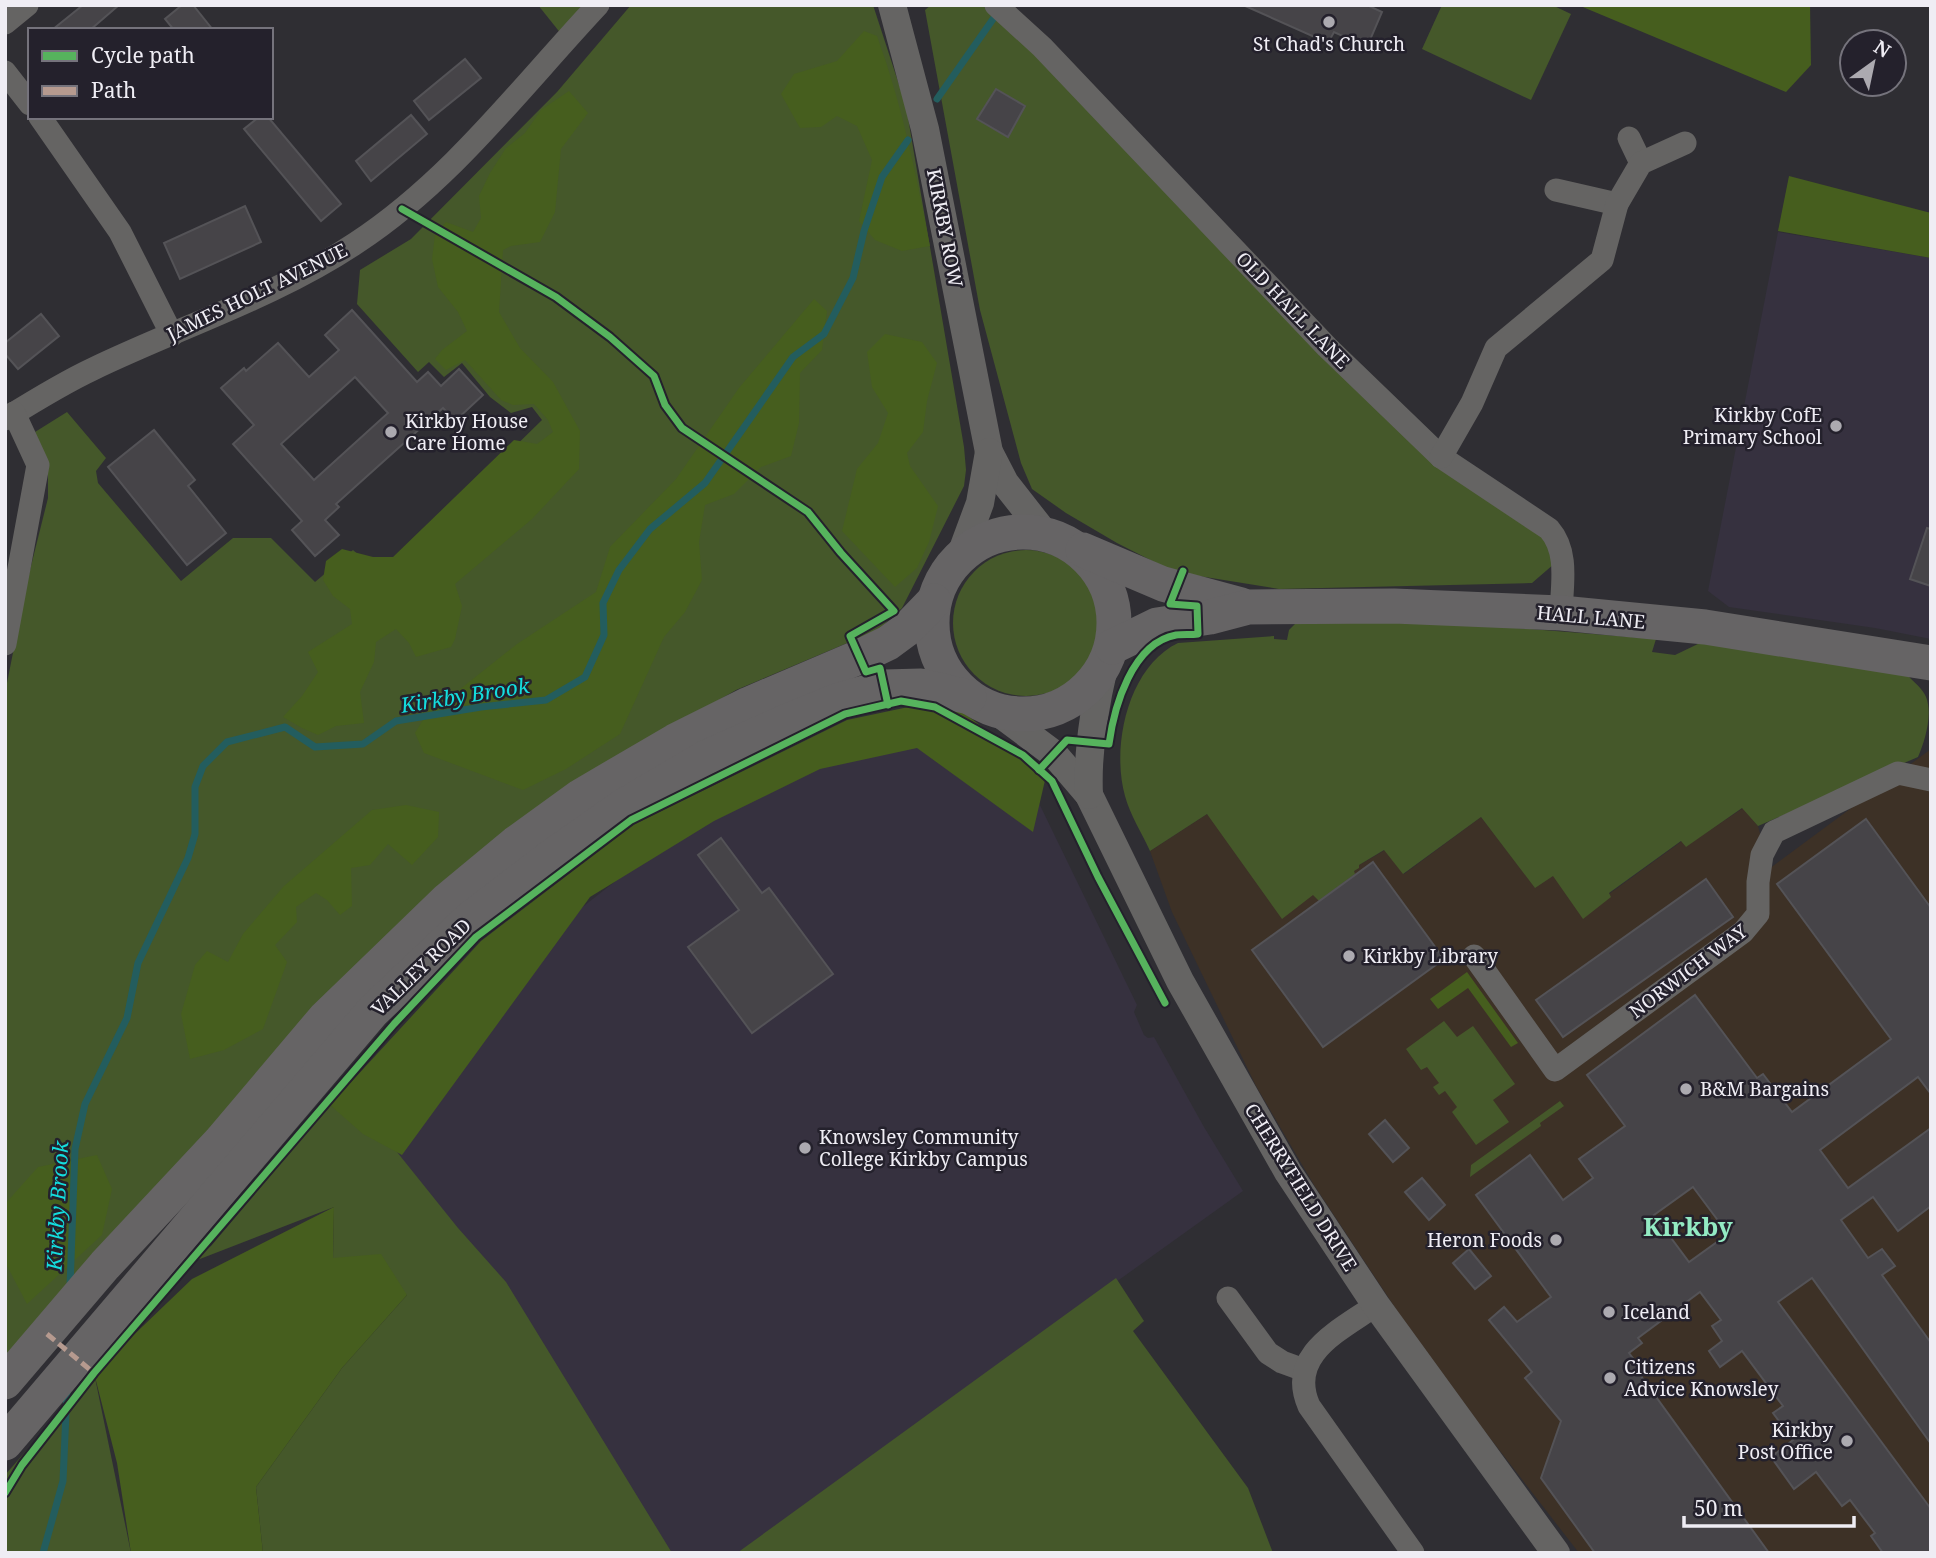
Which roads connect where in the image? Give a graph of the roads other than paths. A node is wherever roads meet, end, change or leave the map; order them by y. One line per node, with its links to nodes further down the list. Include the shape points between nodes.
1 (27, 5): 5 (street)
2 (598, 5): 14 (street, JAMES HOLT AVENUE, via 471,146 402,209 356,244)
3 (892, 5): 16 (street, KIRKBY ROW, via 925,129)
4 (996, 5): 17 (street, OLD HALL LANE, via 1042,47 1327,347)
5 (5, 23)
6 (5, 72): 7 (street)
7 (28, 101)
8 (41, 119): 14 (street, via 120,232)
9 (1629, 138): 11 (street)
10 (1685, 143): 11 (street)
11 (1641, 163): 13 (street)
12 (1556, 190): 13 (street)
13 (1616, 204): 17 (street, via 1602,260 1496,348)
14 (172, 335): 15 (street, JAMES HOLT AVENUE, via 92,369)
15 (10, 416): 23 (street, via 38,465)
16 (989, 452): 18 (street, KIRKBY ROW, via 1005,483); 19 (street, KIRKBY ROW, via 980,503)
17 (1441, 457): 22 (street, OLD HALL LANE, via 1537,520 1558,540 1563,556)
18 (1057, 539): 19 (main road, via 1014,532 985,540); 21 (main road, HALL LANE, via 1163,584); 24 (main road, via 1088,559 1103,578 1115,623)
19 (960, 557): 20 (main road)
20 (934, 601): 26 (main road, via 932,628 937,654 950,678); 33 (main road, VALLEY ROAD, via 888,643 749,704 581,796 446,901 325,1018)
21 (1248, 607): 22 (main road, HALL LANE, via 1394,606); 24 (main road, HALL LANE, via 1157,625)
22 (1560, 613): 25 (main road, HALL LANE, via 1705,627)
23 (5, 644)
24 (1108, 657): 26 (main road, via 1084,692 1057,708 1026,715); 28 (street, CHERRYFIELD DRIVE, via 1096,701)
25 (1931, 663)
26 (982, 703): 28 (street, CHERRYFIELD DRIVE, via 1054,754); 34 (main road, VALLEY ROAD, via 921,686 898,685 839,700 705,758 551,856 470,919 373,1011)
27 (1931, 780): 29 (street, NORWICH WAY, via 1898,772 1774,832 1762,855 1754,921 1555,1070)
28 (1089, 795): 31 (street, CHERRYFIELD DRIVE, via 1180,981 1262,1128)
29 (1474, 956)
30 (1228, 1298): 32 (street, via 1268,1353)
31 (1376, 1305): 32 (street, via 1312,1353); 36 (street, CHERRYFIELD DRIVE)
32 (1304, 1370): 35 (street, via 1302,1387 1308,1406)
33 (5, 1382)
34 (16, 1431)
35 (1413, 1553)
36 (1556, 1553)

